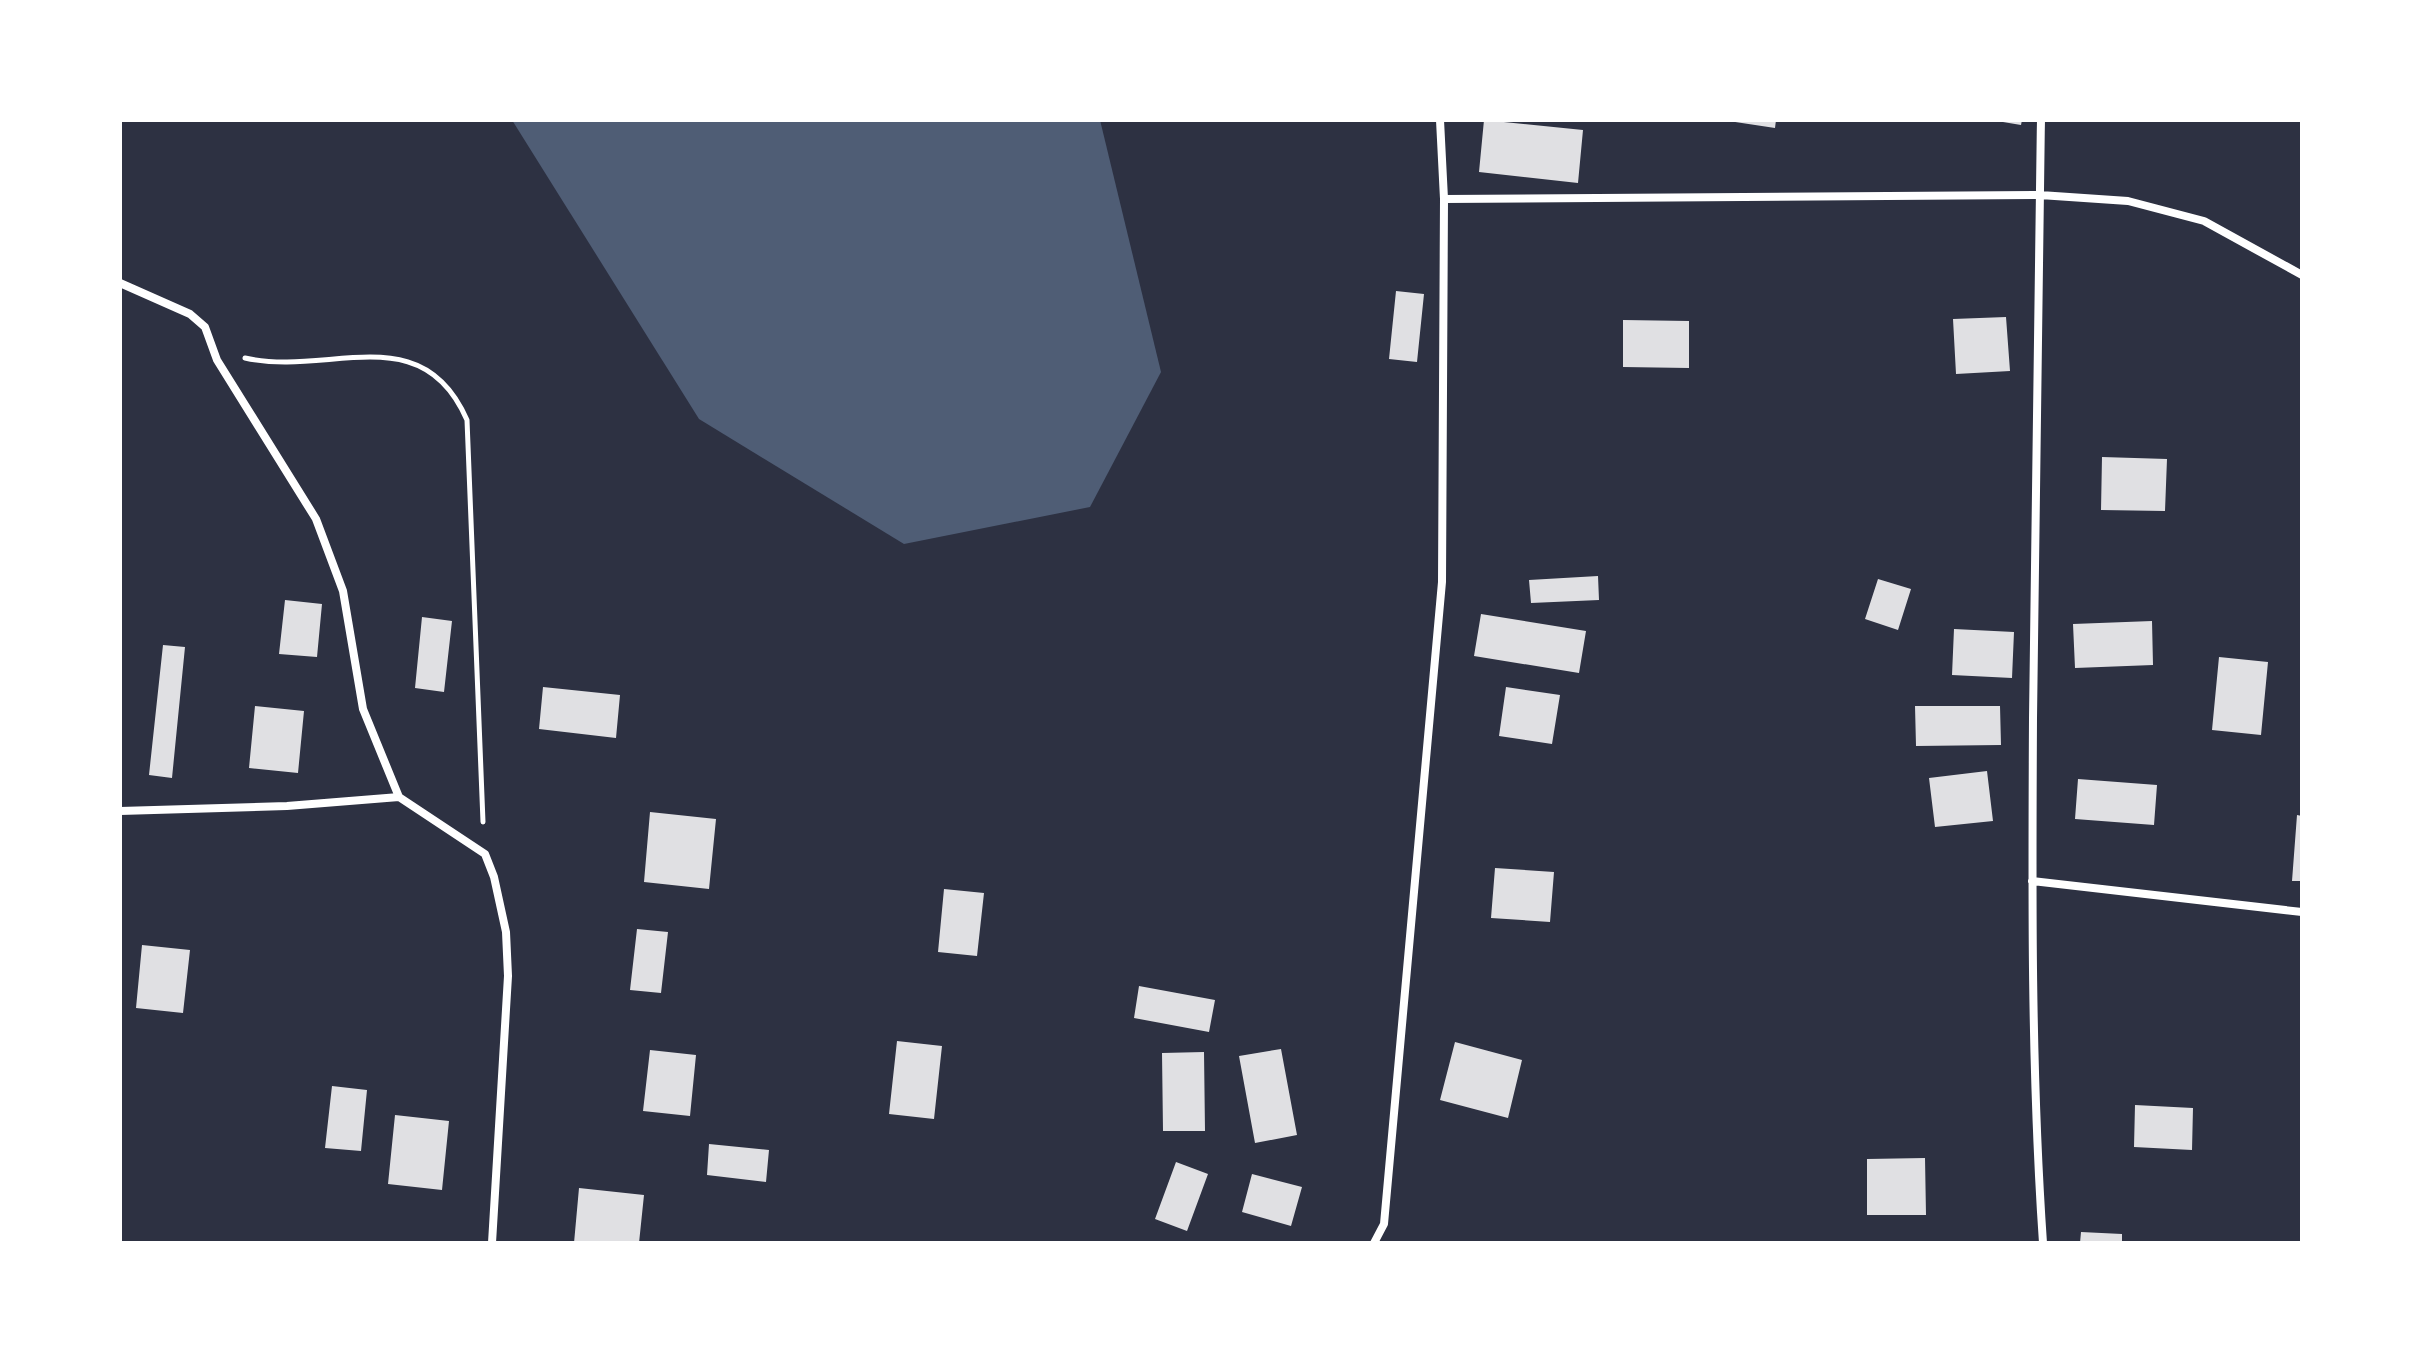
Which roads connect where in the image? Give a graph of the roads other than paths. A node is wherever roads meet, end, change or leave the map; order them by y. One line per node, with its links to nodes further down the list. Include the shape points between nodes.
1 (1440, 120): 4 (street)
2 (2041, 120): 3 (street)
3 (2040, 195): 4 (street); 5 (street, via 2128,201 2204,221); 9 (street)
4 (1444, 199): 12 (street, via 1443,551 1437,658 1384,1224)
5 (2302, 275)
6 (120, 283): 7 (street, via 190,314 205,327 217,360 316,519 336,565 363,709)
7 (399, 797): 8 (street); 11 (street, via 485,854 506,932)
8 (120, 811)
9 (2032, 881): 10 (street); 13 (street)
10 (2302, 912)
11 (492, 1243)
12 (1374, 1243)
13 (2043, 1243)

